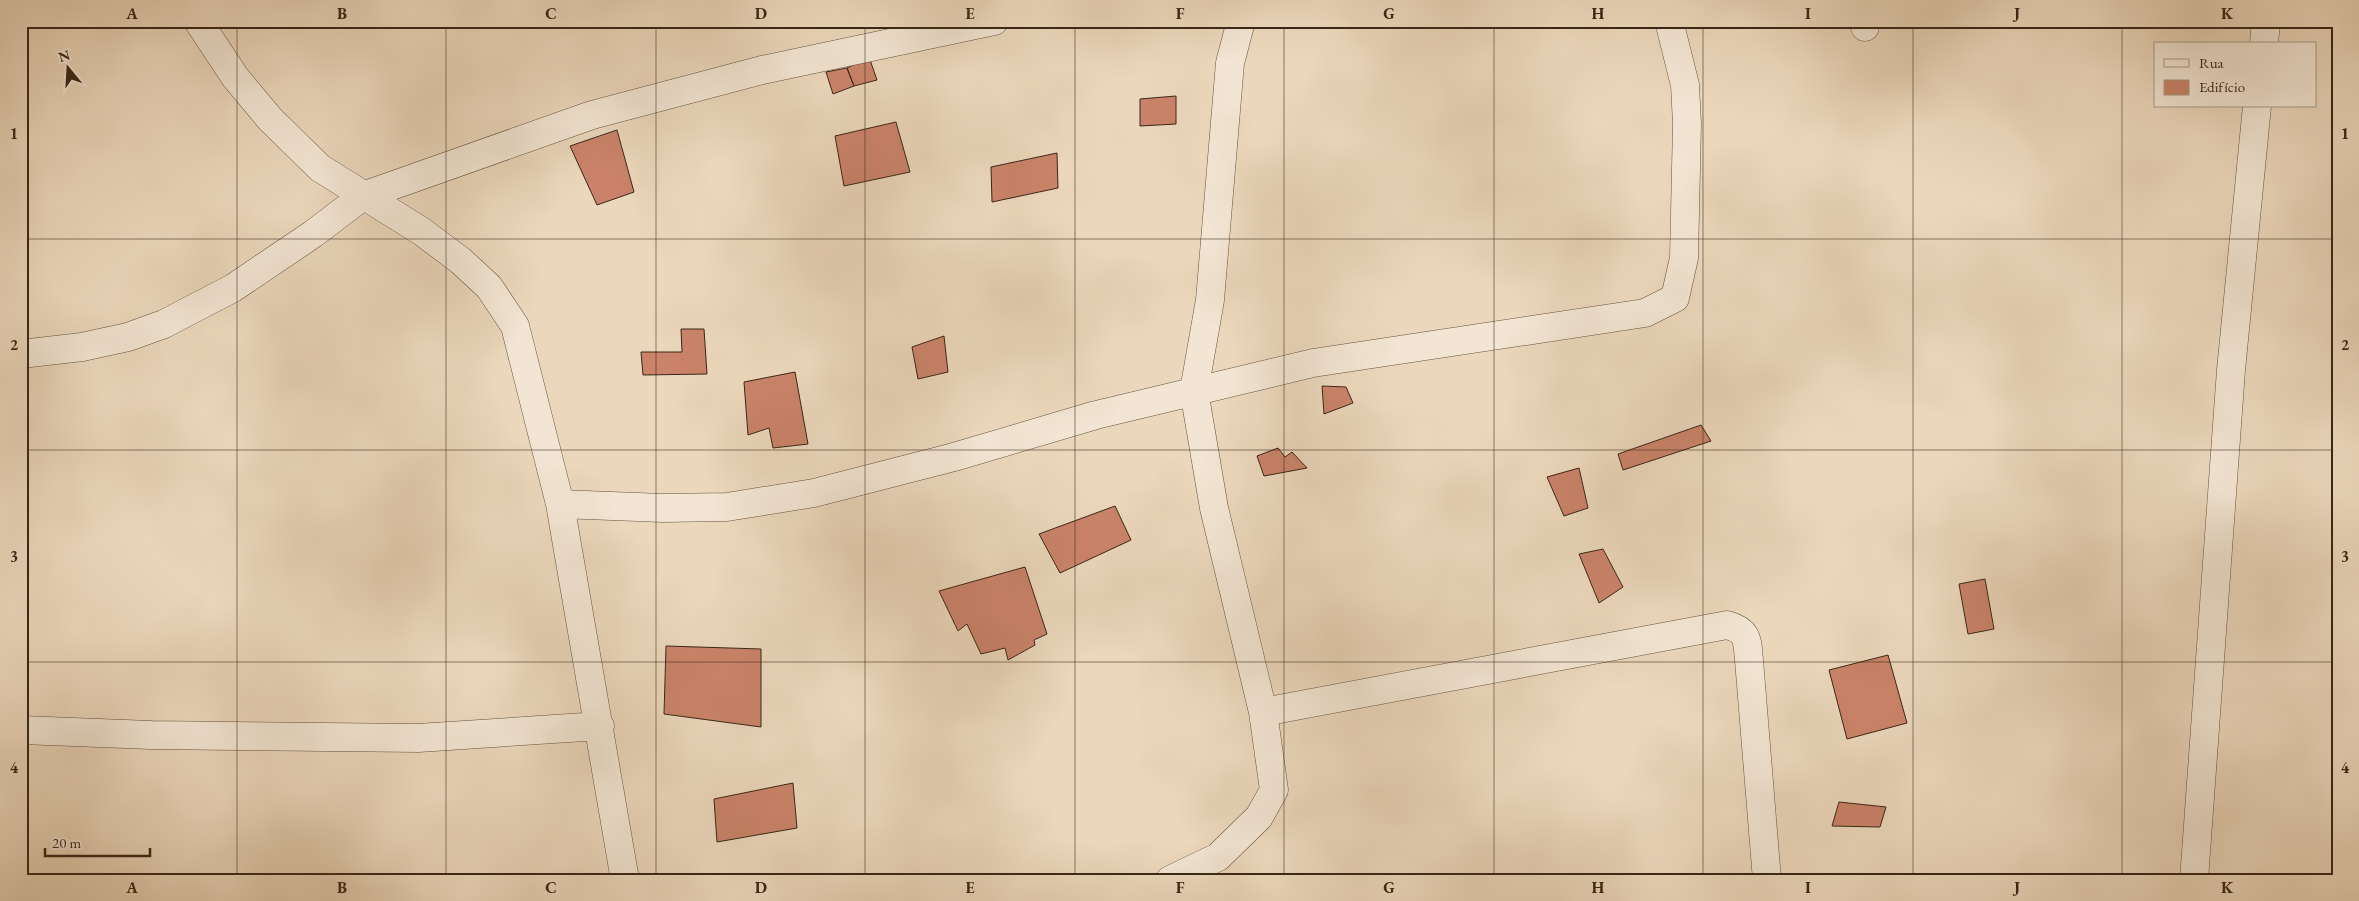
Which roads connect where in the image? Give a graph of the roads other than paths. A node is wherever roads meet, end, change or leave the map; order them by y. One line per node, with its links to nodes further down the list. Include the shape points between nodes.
1 (198, 21): 8 (street, via 235,77 270,119 320,168)
2 (994, 21): 8 (street, via 762,70 592,114)
3 (1241, 21): 10 (street, via 1230,63 1210,300)
4 (1669, 21): 10 (street, via 1685,85 1687,124 1684,258 1675,298 1644,313 1313,363)
5 (2266, 21): 6 (street)
6 (2264, 42)
7 (2257, 108): 18 (street, via 2231,370)
8 (363, 196): 9 (street, via 233,288 164,324 128,337 82,347); 11 (street, via 421,231 461,261 489,287 515,326)
9 (21, 354)
10 (1194, 391): 11 (street, via 814,492 727,507); 12 (street, via 1214,508)
11 (560, 504): 13 (street)
12 (1263, 712): 16 (street, via 1274,790 1259,818 1218,857); 17 (street, via 1719,626 1738,628 1746,635 1749,660)
13 (600, 726): 14 (street, via 418,738); 15 (street)
14 (21, 730)
15 (625, 880)
16 (1170, 880)
17 (1767, 880)
18 (2194, 880)

